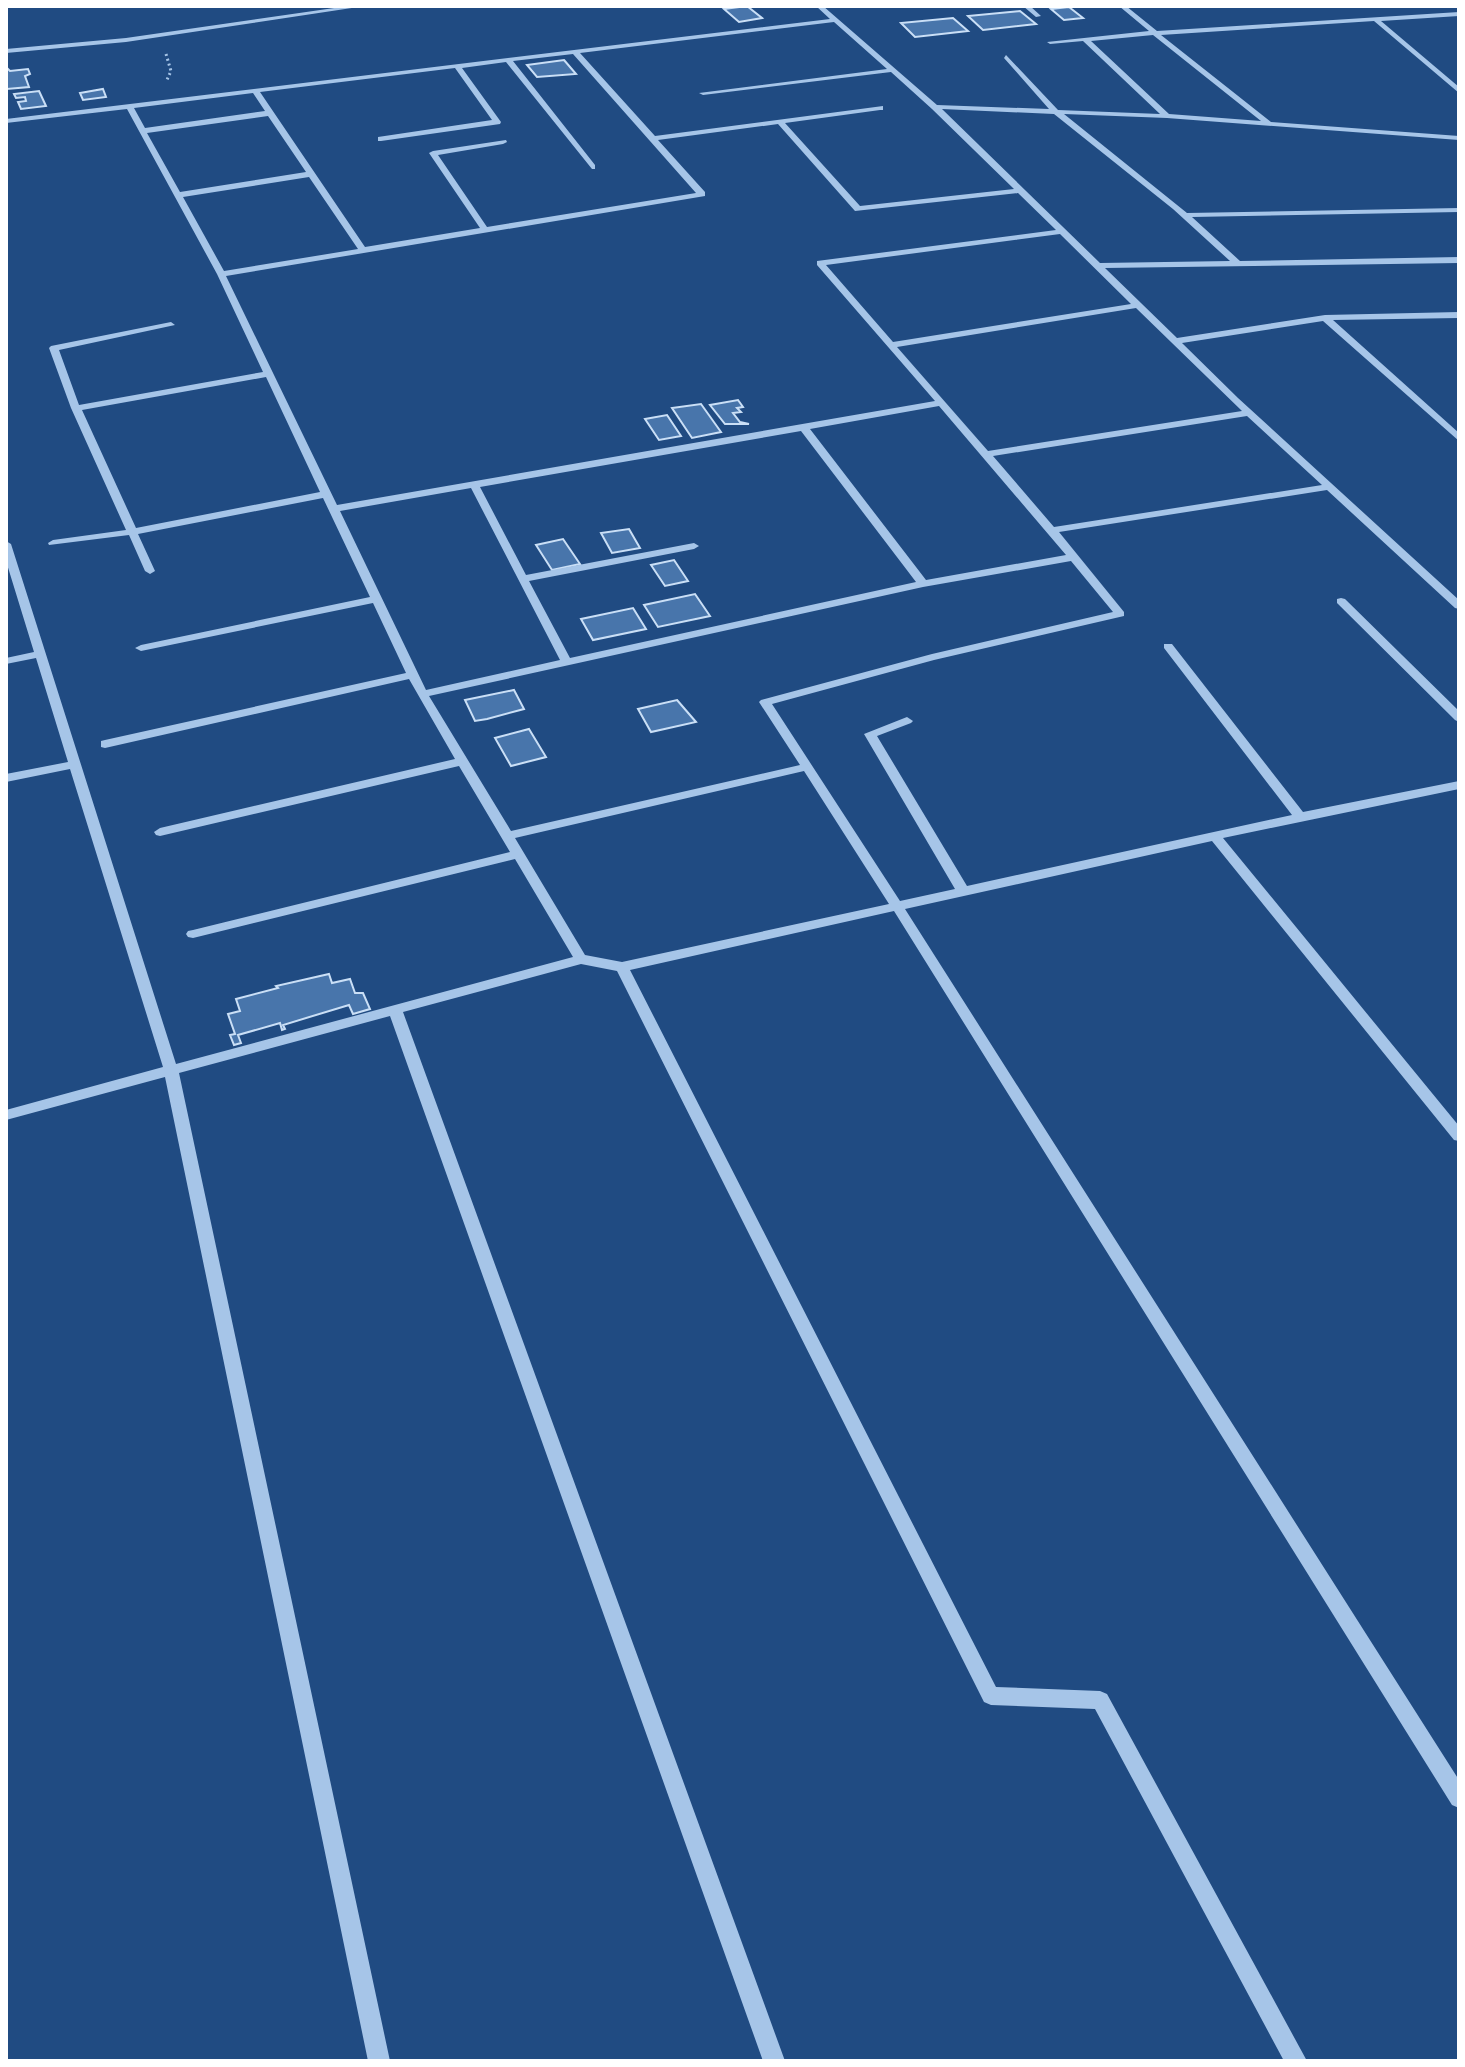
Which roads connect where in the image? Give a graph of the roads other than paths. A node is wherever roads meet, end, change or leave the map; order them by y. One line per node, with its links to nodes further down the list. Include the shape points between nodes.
1 (362, 6): 12 (street, via 160,36)
2 (1026, 6): 6 (street)
3 (1122, 6): 9 (street)
4 (824, 7): 8 (street)
5 (1459, 14): 7 (street)
6 (1038, 16)
7 (1375, 19): 9 (street); 19 (street)
8 (836, 20): 13 (street); 17 (street)
9 (1155, 33): 10 (street); 29 (street)
10 (1085, 39): 11 (street); 26 (street)
11 (1050, 42)
12 (6, 51)
13 (575, 52): 15 (street); 33 (street)
14 (1006, 57): 24 (street)
15 (508, 60): 16 (street); 35 (street)
16 (457, 66): 18 (street); 32 (street, via 497,122)
17 (894, 70): 20 (street); 22 (street)
18 (255, 91): 21 (street); 25 (street)
19 (1459, 91)
20 (703, 93)
21 (129, 106): 27 (street); 30 (street)
22 (935, 107): 24 (street); 37 (street)
23 (880, 108): 28 (street)
24 (1054, 110): 26 (street); 40 (street)
25 (270, 113): 30 (street); 36 (street)
26 (1167, 116): 29 (street)
27 (6, 121)
28 (780, 122): 33 (street); 37 (street, via 858,209)
29 (1268, 123): 31 (street)
30 (143, 131): 38 (street)
31 (1459, 138)
32 (381, 139)
33 (652, 139): 41 (street, via 702,194)
34 (503, 142): 41 (street, via 433,153)
35 (592, 167)
36 (311, 174): 38 (street); 43 (street)
37 (1022, 190): 42 (street)
38 (178, 195): 47 (street)
39 (1459, 210): 40 (street)
40 (1184, 215): 45 (street)
41 (485, 230): 43 (street)
42 (1064, 231): 46 (street); 53 (street, via 820,263)
43 (363, 250): 47 (street)
44 (1459, 260): 45 (street)
45 (1238, 264): 46 (street)
46 (1099, 266): 48 (street)
47 (221, 274): 54 (street)
48 (1139, 305): 52 (street); 53 (street)
49 (1459, 315): 50 (street)
50 (1325, 318): 52 (street); 60 (street)
51 (171, 325): 56 (street, via 54,348)
52 (1175, 341): 57 (street)
53 (891, 345): 55 (street)
54 (269, 374): 56 (street); 65 (street)
55 (942, 403): 59 (street); 62 (street)
56 (76, 408): 68 (street)
57 (1248, 413): 62 (street); 64 (street)
58 (1459, 425): 60 (street)
59 (803, 427): 63 (street); 75 (street)
60 (1446, 427): 61 (street)
61 (1459, 438)
62 (985, 454): 67 (street)
63 (474, 484): 66 (street); 74 (street)
64 (1329, 487): 67 (street); 78 (street)
65 (326, 494): 66 (street); 68 (street)
66 (334, 509): 76 (street)
67 (1052, 530): 72 (street)
68 (131, 532): 69 (street); 73 (street)
69 (53, 543)
70 (694, 546): 74 (street)
71 (7, 548): 81 (street)
72 (1074, 557): 75 (street); 91 (street, via 1120,614 765,702)
73 (150, 571)
74 (523, 579): 83 (street)
75 (923, 584): 83 (street)
76 (377, 599): 80 (street); 84 (street)
77 (1341, 601): 86 (street)
78 (1459, 606)
79 (1168, 646): 94 (street)
80 (141, 648)
81 (41, 654): 82 (street); 90 (street)
82 (6, 661)
83 (566, 662): 85 (street)
84 (413, 675): 85 (street); 88 (street)
85 (422, 694): 89 (street)
86 (1459, 718)
87 (907, 721): 99 (street, via 870,734)
88 (105, 744)
89 (463, 761): 95 (street); 97 (street)
90 (75, 764): 92 (street); 105 (street)
91 (807, 767): 97 (street); 100 (street)
92 (6, 778)
93 (1459, 785): 94 (street)
94 (1300, 817): 96 (street)
95 (160, 832)
96 (1214, 835): 99 (street); 107 (street)
97 (508, 836): 98 (street)
98 (519, 854): 101 (street); 102 (street)
99 (963, 891): 100 (street)
100 (897, 906): 103 (street); 108 (street)
101 (193, 934)
102 (581, 959): 103 (street); 104 (street)
103 (622, 967): 111 (street, via 991,1696 1100,1700)
104 (395, 1009): 105 (street); 110 (street)
105 (171, 1070): 106 (street); 109 (street)
106 (6, 1115)
107 (1459, 1136)
108 (1459, 1798)
109 (379, 2061)
110 (774, 2061)
111 (1296, 2061)

